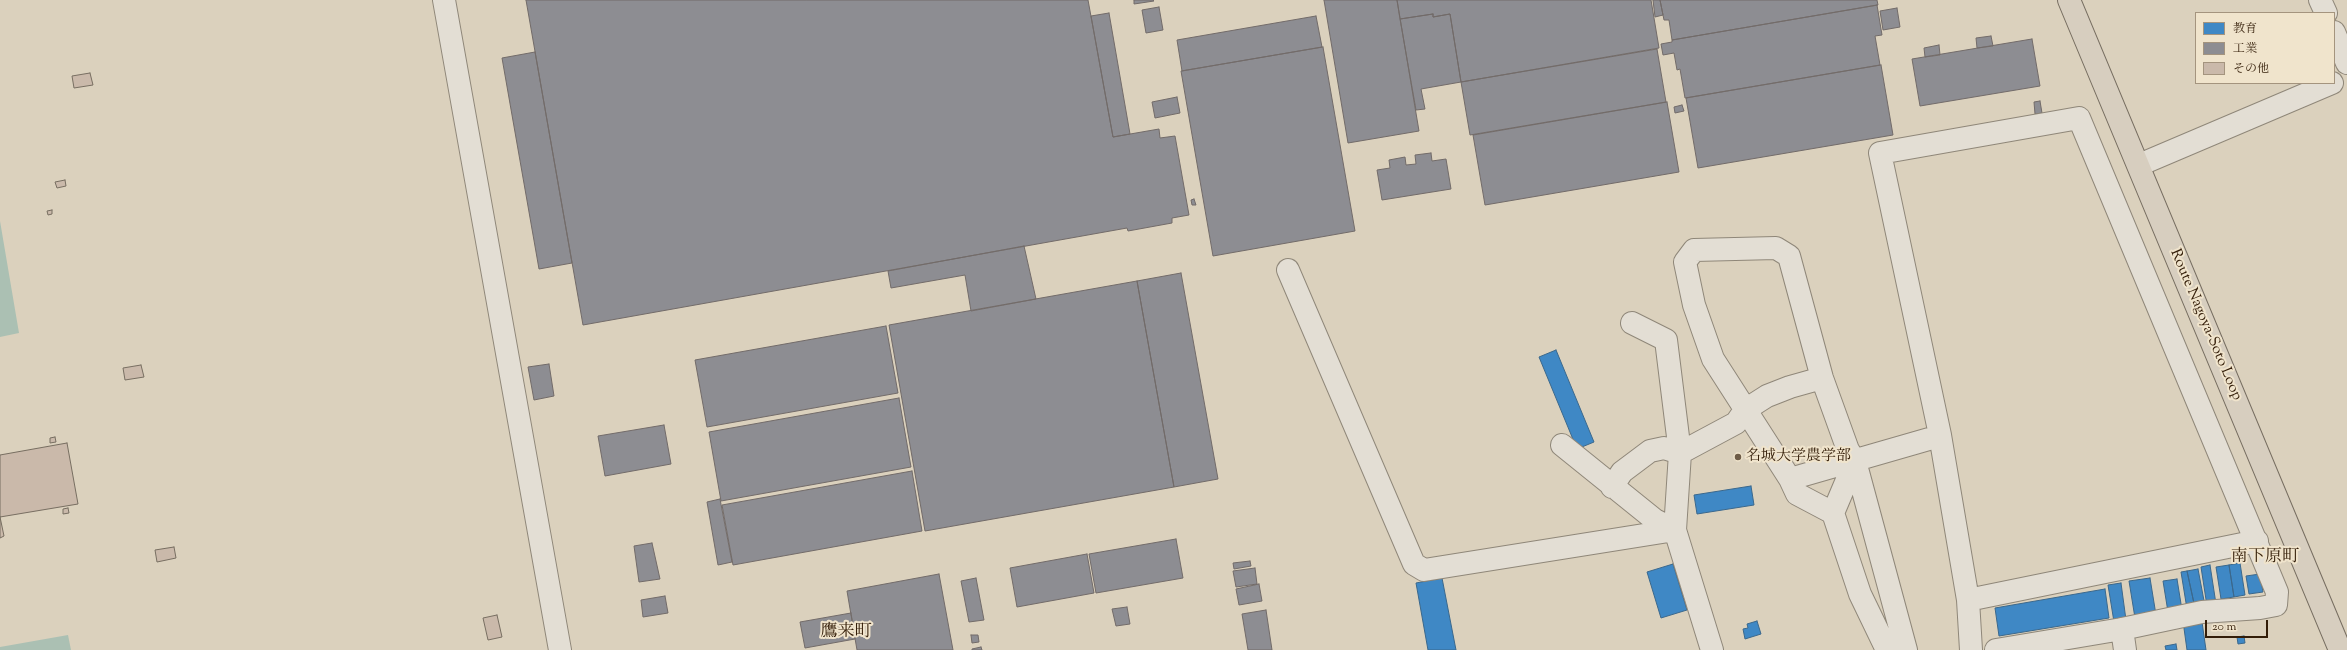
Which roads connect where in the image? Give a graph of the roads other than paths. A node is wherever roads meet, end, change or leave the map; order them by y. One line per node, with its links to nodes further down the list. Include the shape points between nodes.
1 (444, 0): 27 (street)
2 (2069, 0): 10 (main road, Route Nagoya-Soto Loop)
3 (2320, 0): 4 (street)
4 (2326, 12)
5 (2335, 34): 6 (street)
6 (2347, 63)
7 (2347, 77): 8 (street)
8 (2335, 82)
9 (2331, 84): 10 (street)
10 (2139, 165): 26 (main road, Route Nagoya-Soto Loop)
11 (1288, 270): 22 (street, via 1414,564 1424,570)
12 (1632, 323): 17 (street, via 1666,340)
13 (1822, 378): 14 (street, via 1767,396); 14 (street, via 1789,256 1776,248 1694,250 1685,262 1694,304 1712,359); 18 (street, via 1848,450)
14 (1745, 410): 17 (street, via 1736,423); 19 (street)
15 (1928, 439): 18 (street)
16 (1562, 445): 20 (street)
17 (1680, 453): 20 (street, via 1664,448 1650,451 1622,472); 22 (street)
18 (1856, 461): 19 (street); 21 (street); 30 (street)
19 (1790, 479): 21 (street, via 1797,494)
20 (1612, 487): 22 (street, via 1656,520)
21 (1833, 513): 29 (street, via 1860,594)
22 (1675, 530): 28 (street)
23 (2257, 541): 24 (street); 24 (street, via 2079,118 1880,152 1940,435); 25 (street, via 2277,592 2276,605 2202,612)
24 (1968, 600): 31 (street)
25 (2122, 629): 32 (street); 33 (street)
26 (2342, 644)
27 (560, 650)
28 (1712, 650)
29 (1887, 650)
30 (1906, 650)
31 (1972, 650)
32 (1996, 650)
33 (2125, 650)

